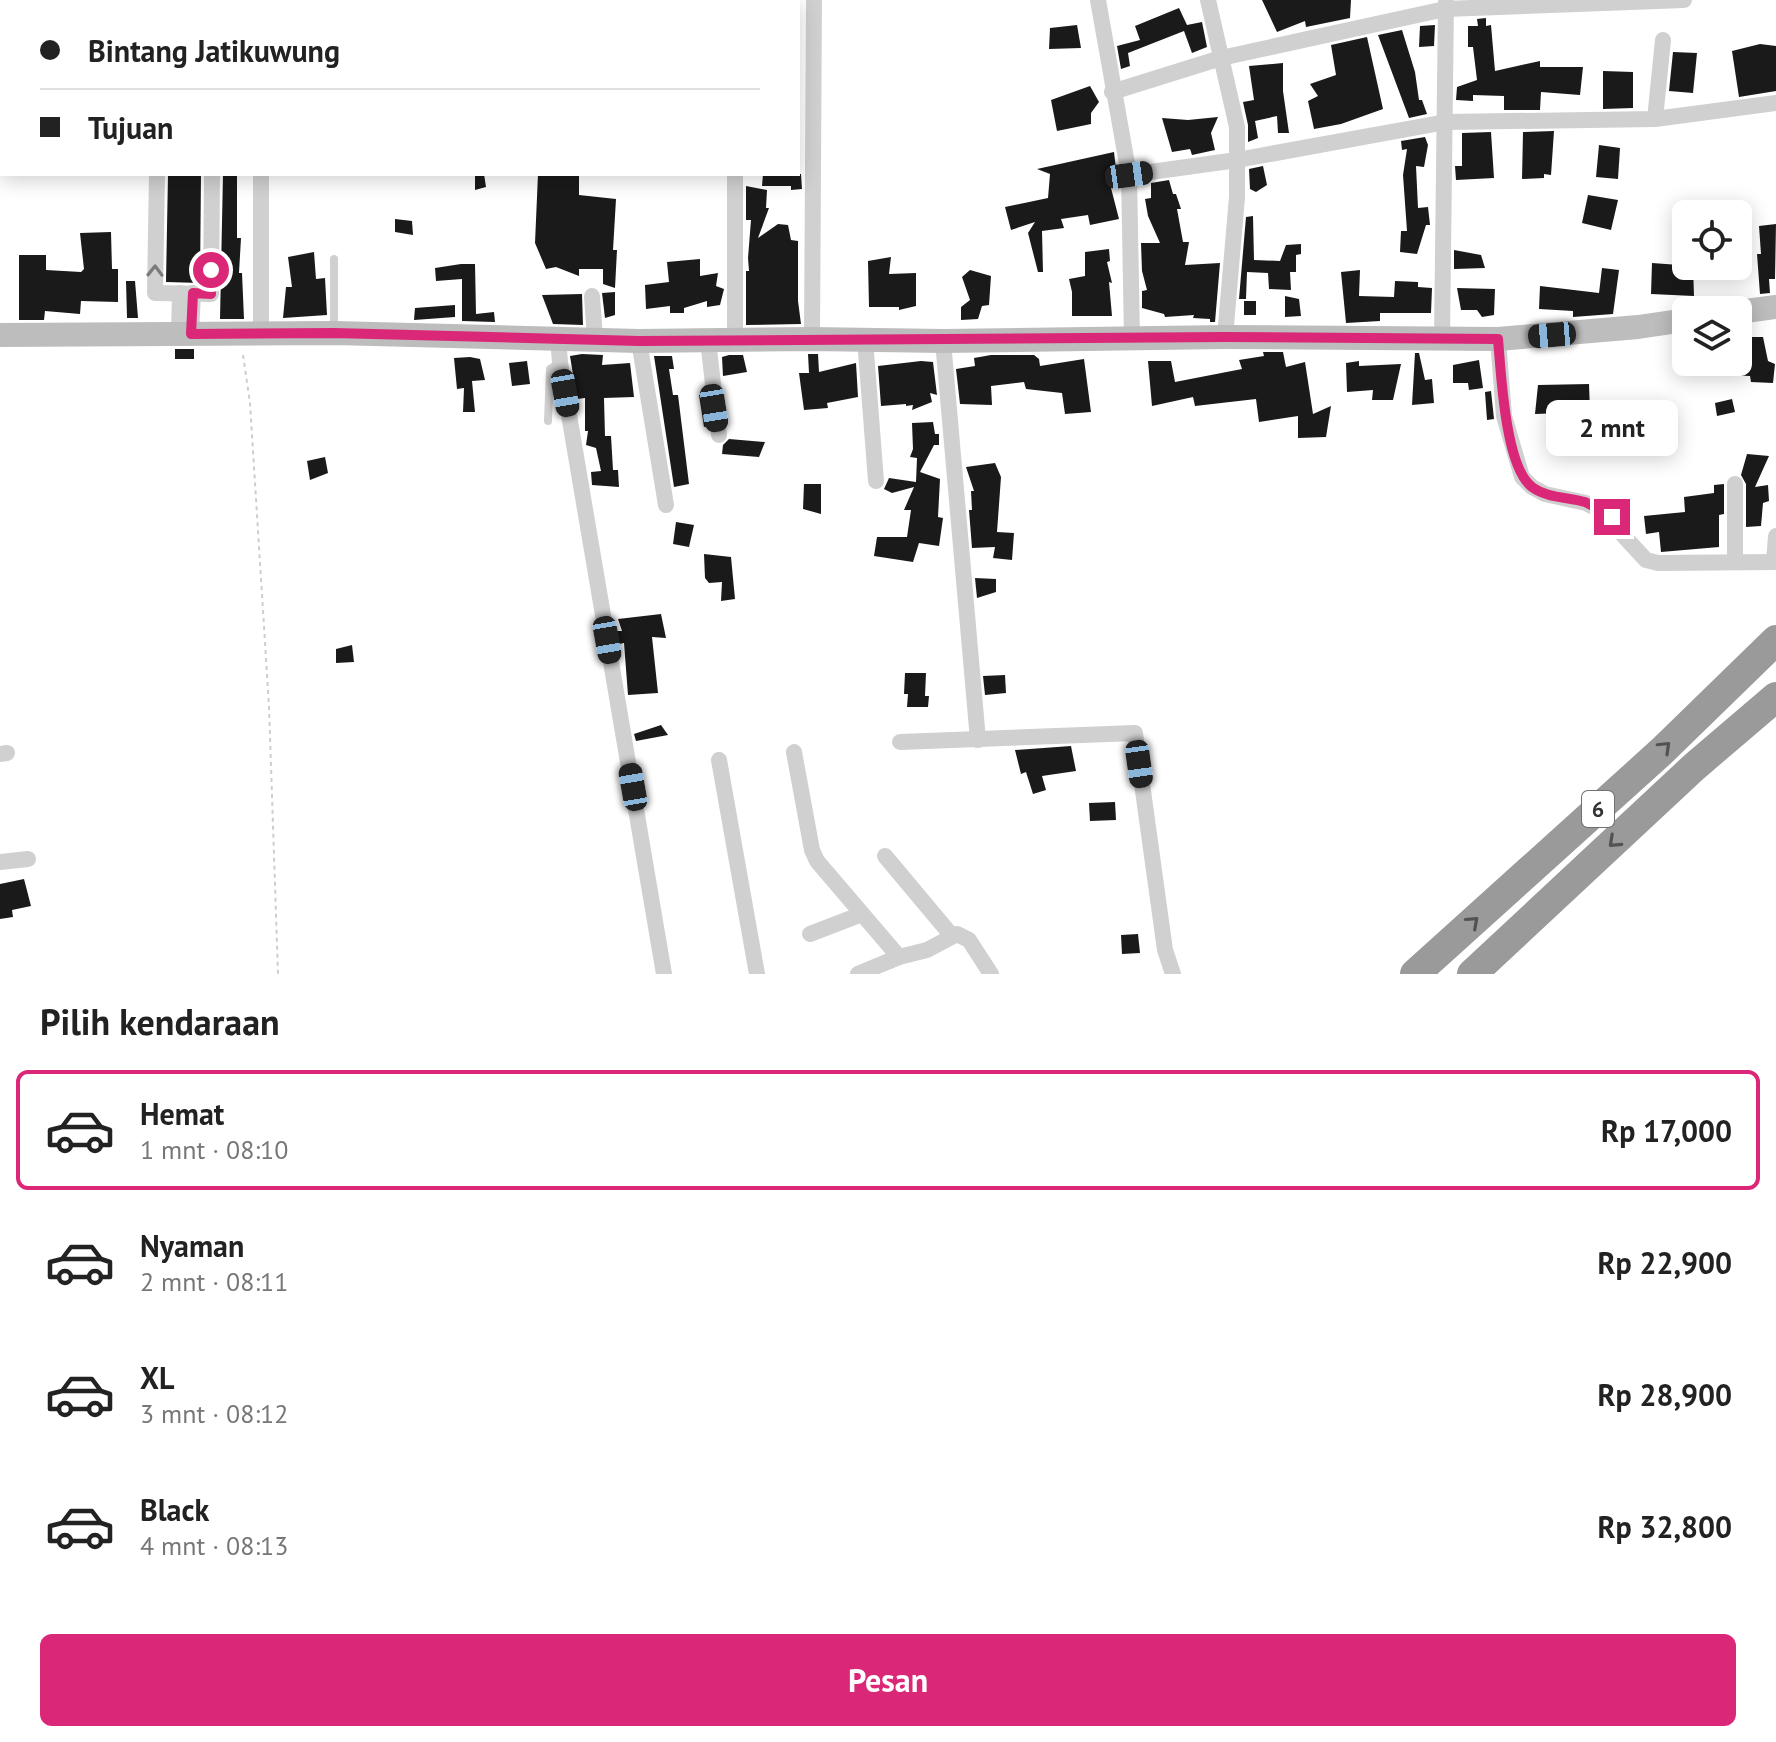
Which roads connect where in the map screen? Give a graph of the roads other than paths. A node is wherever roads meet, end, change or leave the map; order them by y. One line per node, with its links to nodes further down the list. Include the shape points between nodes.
1 (814, 0): 33 (street)
2 (1098, 0): 9 (street)
3 (1208, 0): 8 (street)
4 (1684, 0): 5 (street)
5 (1628, 1): 6 (street)
6 (1445, 5): 8 (street); 12 (street)
7 (1663, 40): 11 (street)
8 (1221, 58): 9 (street); 13 (street, via 1237,127)
9 (1112, 92): 14 (street)
10 (1776, 103): 11 (street)
11 (1655, 119): 12 (street)
12 (1446, 122): 13 (street); 31 (street)
13 (1237, 160): 14 (street); 29 (street)
14 (1129, 175): 30 (street)
15 (157, 176): 20 (street, one-way to 15, via 155,293)
16 (212, 176): 20 (street, via 211,294)
17 (261, 176): 27 (street)
18 (735, 176): 38 (street)
19 (334, 259): 25 (lane)
20 (187, 293): 26 (street)
21 (592, 296): 32 (street)
22 (1776, 307): 23 (street)
23 (1752, 310)
24 (1672, 322): 35 (street)
25 (334, 333): 27 (street); 40 (street)
26 (185, 334): 27 (street); 28 (street)
27 (251, 334)
28 (0, 335)
29 (1225, 337): 30 (street); 31 (street)
30 (1132, 338): 39 (street)
31 (1442, 338): 35 (street)
32 (595, 339): 36 (street); 40 (street)
33 (812, 339): 34 (street); 38 (street)
34 (865, 339): 39 (street); 43 (street)
35 (1498, 339): 47 (street, via 1504,416 1522,477 1532,487 1612,517 1646,560)
36 (639, 341): 37 (street); 45 (street)
37 (708, 341): 38 (street); 42 (street)
38 (735, 341)
39 (943, 341): 51 (street)
40 (559, 351): 41 (lane, via 550,369); 62 (street)
41 (548, 421)
42 (719, 435)
43 (876, 481)
44 (1735, 484): 47 (street)
45 (666, 505)
46 (1776, 536): 48 (street)
47 (1735, 562): 48 (street)
48 (1775, 562)
49 (1776, 640): 67 (highway, 6, one-way to 49, via 1662,751)
50 (1776, 697): 68 (highway, 6, one-way to 68)
51 (978, 740): 52 (street); 66 (street, via 1135,733 1165,950)
52 (900, 742)
53 (794, 752): 58 (street, via 812,850)
54 (719, 760): 63 (street)
55 (885, 856): 60 (street)
56 (28, 859): 57 (street)
57 (0, 862)
58 (862, 914): 59 (street); 61 (street)
59 (810, 934)
60 (952, 936): 61 (street); 65 (street, via 965,937)
61 (899, 957): 64 (street)
62 (664, 974)
63 (757, 974)
64 (858, 974)
65 (991, 974)
66 (1173, 974)
67 (1415, 974)
68 (1472, 974)

